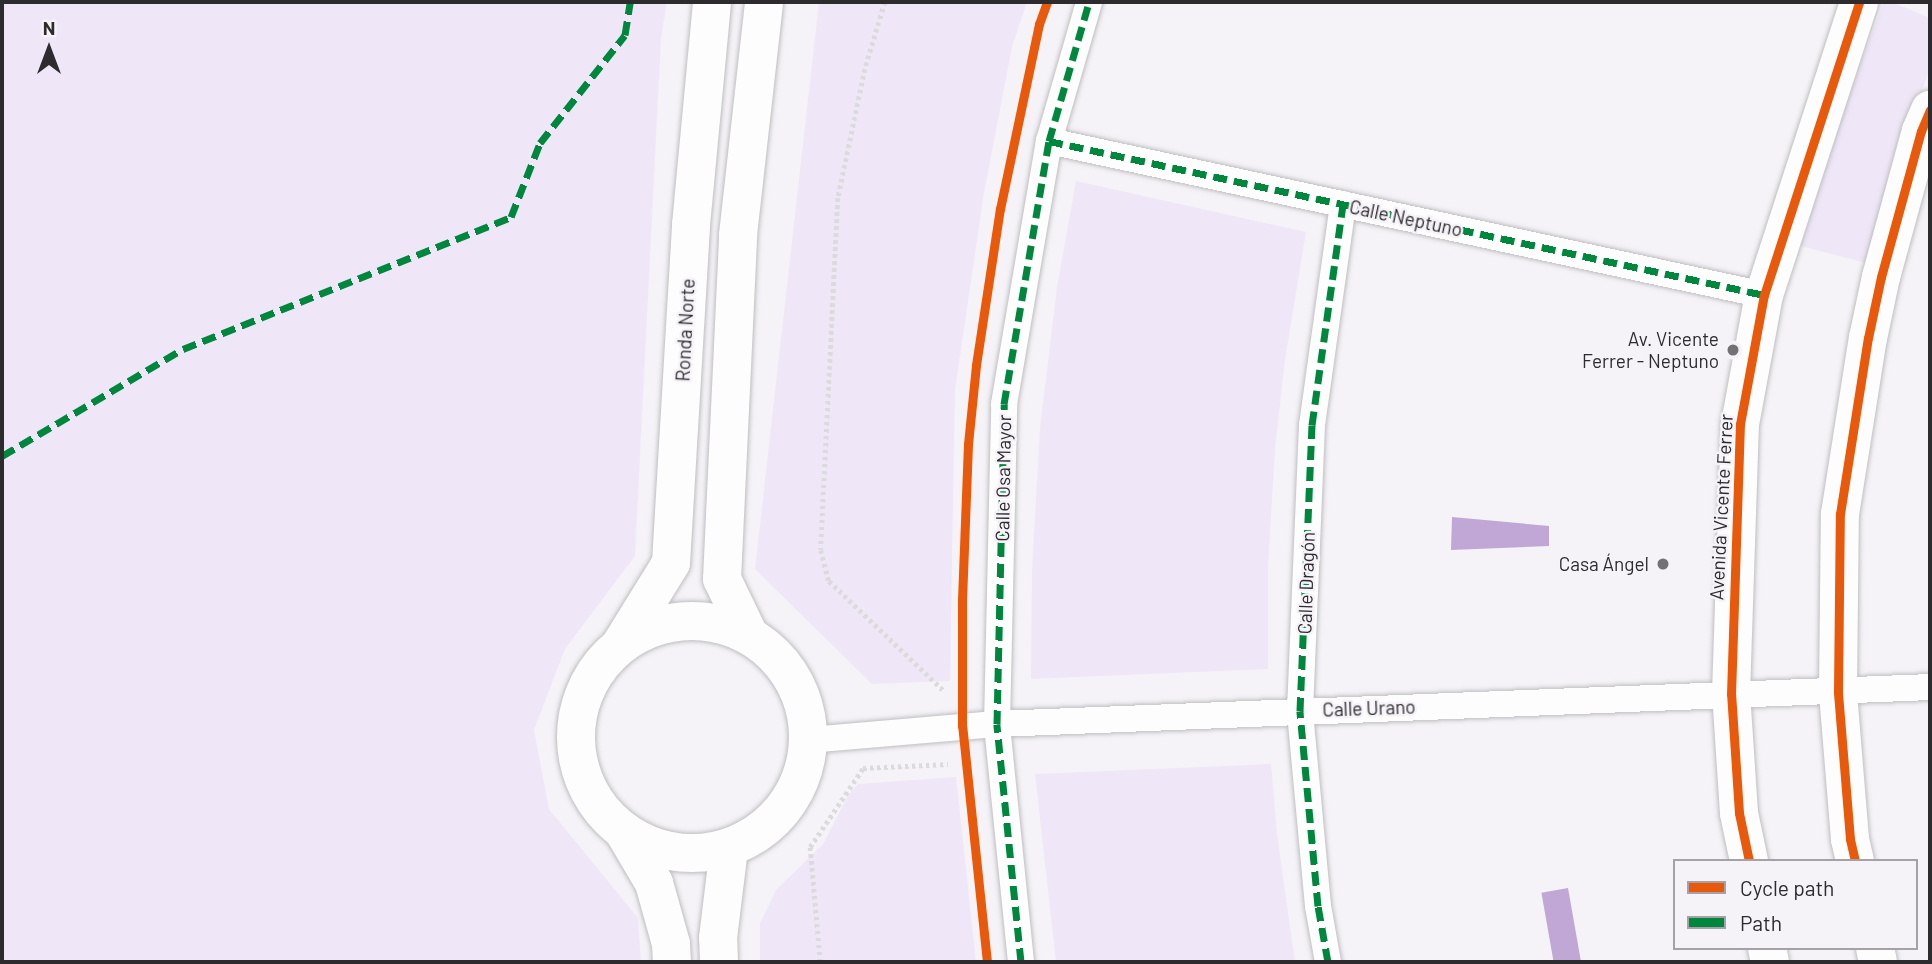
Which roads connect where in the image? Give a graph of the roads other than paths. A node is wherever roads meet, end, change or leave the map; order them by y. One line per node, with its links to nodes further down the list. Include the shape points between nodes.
1 (712, 2): 10 (main road, Ronda Norte, via 691,225 671,563)
2 (764, 2): 9 (main road, via 738,235 722,579)
3 (1089, 2): 6 (street, Calle Osa Mayor)
4 (1859, 2): 8 (main road, Avenida Vicente Ferrer)
5 (1930, 110): 12 (main road, via 1881,277 1844,487)
6 (1049, 141): 7 (street, Calle Neptuno); 15 (street, Calle Osa Mayor, via 1004,404)
7 (1343, 204): 8 (street, Calle Neptuno); 14 (street, Calle Dragón, via 1312,425)
8 (1764, 295): 13 (main road, Avenida Vicente Ferrer, via 1740,424)
9 (749, 635): 10 (main road, via 718,623 684,621 651,628); 16 (main road, via 775,654 794,680 806,709)
10 (621, 644): 17 (main road, via 596,671 580,703 575,739 581,775 598,807)
11 (1930, 687): 12 (street, Calle Urano)
12 (1838, 692): 13 (street, Calle Urano); 20 (main road)
13 (1731, 694): 14 (street, Calle Urano); 19 (main road, Avenida Vicente Ferrer, via 1739,813)
14 (1300, 711): 15 (street, Calle Urano); 24 (street, Calle Dragón, via 1318,906)
15 (997, 724): 16 (street, Calle Urano); 23 (street, Calle Osa Mayor)
16 (809, 740): 18 (main road, via 803,775 786,807 761,832)
17 (624, 832): 18 (main road, via 657,849 693,854); 21 (main road, via 654,883)
18 (729, 848): 22 (main road)
19 (1749, 859)
20 (1855, 859)
21 (672, 962)
22 (719, 962)
23 (1021, 962)
24 (1328, 962)

